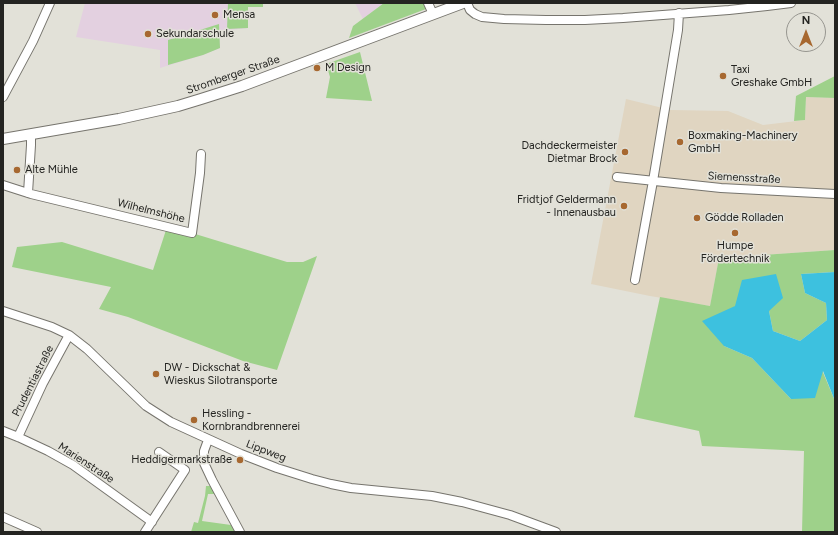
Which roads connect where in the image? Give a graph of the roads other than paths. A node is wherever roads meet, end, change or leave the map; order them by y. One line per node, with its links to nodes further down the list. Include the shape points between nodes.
1 (50, 3): 8 (street)
2 (428, 3): 7 (street)
3 (463, 3): 7 (main road, Stromberger Straße)
4 (467, 3): 6 (street, via 475,14 504,19 585,20)
5 (792, 3): 6 (street)
6 (679, 13): 13 (street)
7 (433, 14): 9 (main road, Stromberger Straße, via 242,86 189,102)
8 (3, 97)
9 (31, 134): 10 (main road, Stromberger Straße); 15 (street)
10 (3, 139)
11 (201, 154): 15 (street, Wilhelmshöhe, via 192,232)
12 (617, 177): 13 (street, Siemensstraße)
13 (653, 181): 16 (street, Siemensstraße, via 721,188); 17 (street)
14 (3, 185): 15 (street, Wilhelmshöhe)
15 (28, 193)
16 (835, 194)
17 (635, 280)
18 (3, 311): 19 (street, Lippweg, via 52,326)
19 (69, 335): 21 (street, Prudentiastraße); 22 (street, Lippweg, via 88,349 146,406 170,422)
20 (3, 431): 21 (street, Marienstraße)
21 (18, 437): 25 (street, Marienstraße, via 74,465)
22 (208, 440): 28 (street, via 204,451 204,463); 29 (street, Lippweg, via 276,468 312,479 352,488 432,496 462,502 510,515)
23 (159, 452): 25 (street, via 185,470)
24 (3, 517): 26 (street)
25 (152, 522): 27 (street)
26 (37, 532)
27 (145, 532)
28 (240, 532)
29 (556, 532)

